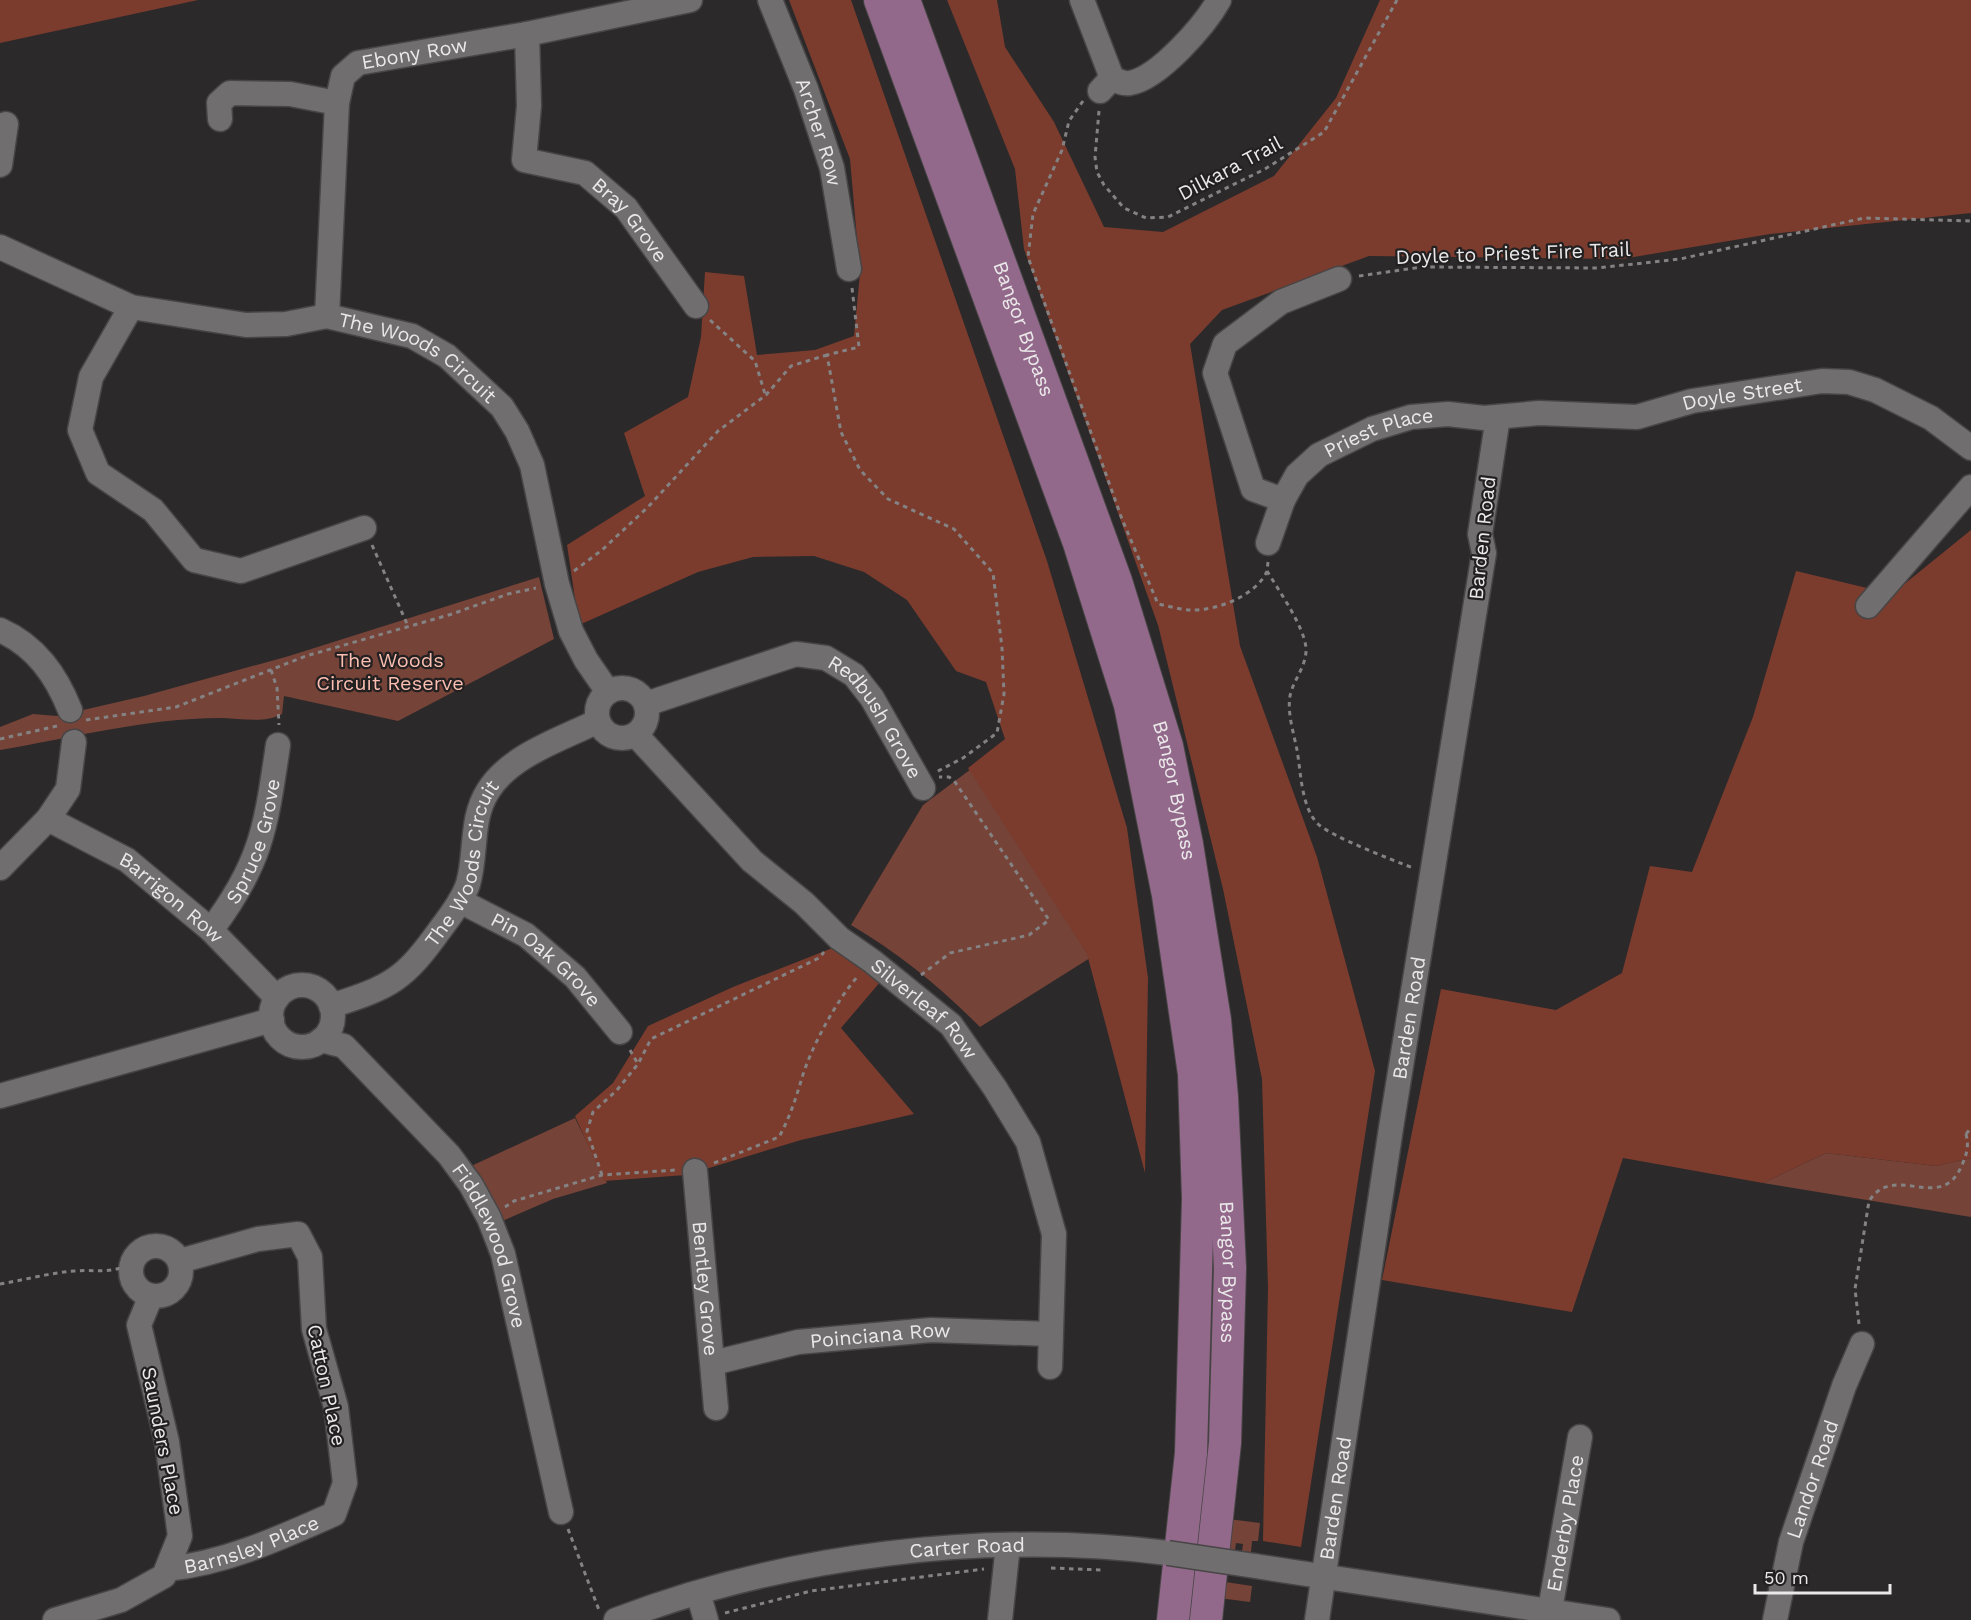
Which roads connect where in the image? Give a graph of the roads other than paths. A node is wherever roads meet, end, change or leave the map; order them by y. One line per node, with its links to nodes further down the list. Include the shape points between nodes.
1 (690, 0): 7 (street, Ebony Row)
2 (770, 0): 13 (street, Archer Row, via 832,168)
3 (880, 0): 61 (main road, Bangor Bypass, via 1078,543 1130,705 1168,895 1194,1074 1198,1199 1191,1453)
4 (904, 0): 62 (main road, Bangor Bypass, via 1116,582 1167,746 1187,844 1215,1020 1230,1268 1225,1443)
5 (1082, 0): 6 (street, via 1106,85 1131,83 1166,61)
6 (1219, 0)
7 (527, 34): 8 (street, Ebony Row, via 358,63 343,76); 15 (street, Bray Grove, via 529,106 524,160 585,173 626,208)
8 (337, 103): 9 (street, via 290,94 230,93 219,103); 17 (street, Ebony Row)
9 (220, 119)
10 (6, 124): 11 (street)
11 (0, 165)
12 (0, 247): 16 (street, The Woods Circuit)
13 (849, 269)
14 (1339, 279): 21 (street, via 1281,302 1225,344 1215,373 1253,489)
15 (696, 306)
16 (131, 307): 17 (street, The Woods Circuit, via 246,325 286,324); 22 (street, via 91,377 80,430 98,473 153,510 194,560 241,571)
17 (327, 316): 26 (street, The Woods Circuit, via 412,336 447,356 502,407 518,431 532,465 557,584 572,631)
18 (1498, 417): 19 (street, Doyle Street, via 1522,413 1637,417 1692,401 1836,380 1862,385 1922,414); 21 (street, Priest Place, via 1429,415 1372,429 1319,455 1297,475); 54 (street, Barden Road, via 1480,534 1484,554 1391,1128)
19 (1971, 448)
20 (1971, 488): 24 (street)
21 (1283, 501): 23 (street, Priest Place)
22 (364, 528)
23 (1268, 543)
24 (1868, 606)
25 (0, 630): 32 (street, via 28,647 49,668 72,724 68,789)
26 (608, 692): 27 (street, via 620,688 633,690); 28 (street, via 598,705)
27 (646, 704): 29 (street, via 646,721); 31 (street, Redbush Grove, via 796,654 826,658 854,675 872,698)
28 (598, 721): 29 (street, via 611,736 624,739); 34 (street, The Woods Circuit, via 522,759 488,791 478,814 468,884)
29 (636, 735): 44 (street, Silverleaf Row, via 752,861 804,903 839,938 951,1025 1028,1142 1054,1234)
30 (278, 745): 35 (street, Spruce Grove, via 266,827 253,865 234,900)
31 (921, 784)
32 (48, 819): 33 (street); 35 (street, Barrigon Row, via 127,860)
33 (0, 868)
34 (460, 901): 36 (street, The Woods Circuit, via 405,974 384,987); 38 (street, Pin Oak Grove, via 526,935 575,977)
35 (211, 930): 37 (street, Barrigon Row)
36 (331, 1006): 37 (street, via 327,997 311,986 292,987); 39 (street, via 332,1025)
37 (274, 1009): 39 (street, via 279,1037 286,1043 304,1047); 40 (street)
38 (620, 1032)
39 (321, 1041): 50 (street, Fiddlewood Grove, via 344,1046 449,1155 480,1200 503,1254)
40 (0, 1096)
41 (695, 1171): 46 (street, Bentley Grove)
42 (180, 1261): 43 (street, via 181,1277 173,1290); 43 (street, via 168,1249 151,1246 137,1255 131,1271 136,1287); 51 (street, Catton Place, via 258,1239 298,1234 310,1257 314,1329 336,1407 345,1483)
43 (151, 1296): 53 (street, Saunders Place, via 139,1325 168,1442 180,1536)
44 (1050, 1334): 46 (street, Poinciana Row, via 931,1330 798,1342); 47 (street, Silverleaf Row)
45 (1862, 1344): 65 (street, Landor Road, via 1794,1531)
46 (713, 1363): 48 (street, Bentley Grove)
47 (1050, 1367)
48 (716, 1408)
49 (1580, 1437): 56 (street, Enderby Place)
50 (561, 1512)
51 (334, 1514): 53 (street, Barnsley Place, via 274,1541 197,1566)
52 (1007, 1556): 54 (street, Carter Road, bridge, via 1117,1548); 55 (street, Carter Road, via 853,1559); 60 (street)
53 (167, 1569): 58 (street, via 164,1576 121,1600)
54 (1324, 1576): 56 (street, Carter Road); 63 (street, Barden Road)
55 (698, 1593): 57 (street); 59 (street, Carter Road)
56 (1550, 1610): 64 (street, Carter Road)
57 (706, 1619)
58 (55, 1620)
59 (616, 1620)
60 (1000, 1620)
61 (1173, 1620)
62 (1206, 1620)
63 (1317, 1620)
64 (1608, 1620)
65 (1775, 1620)

